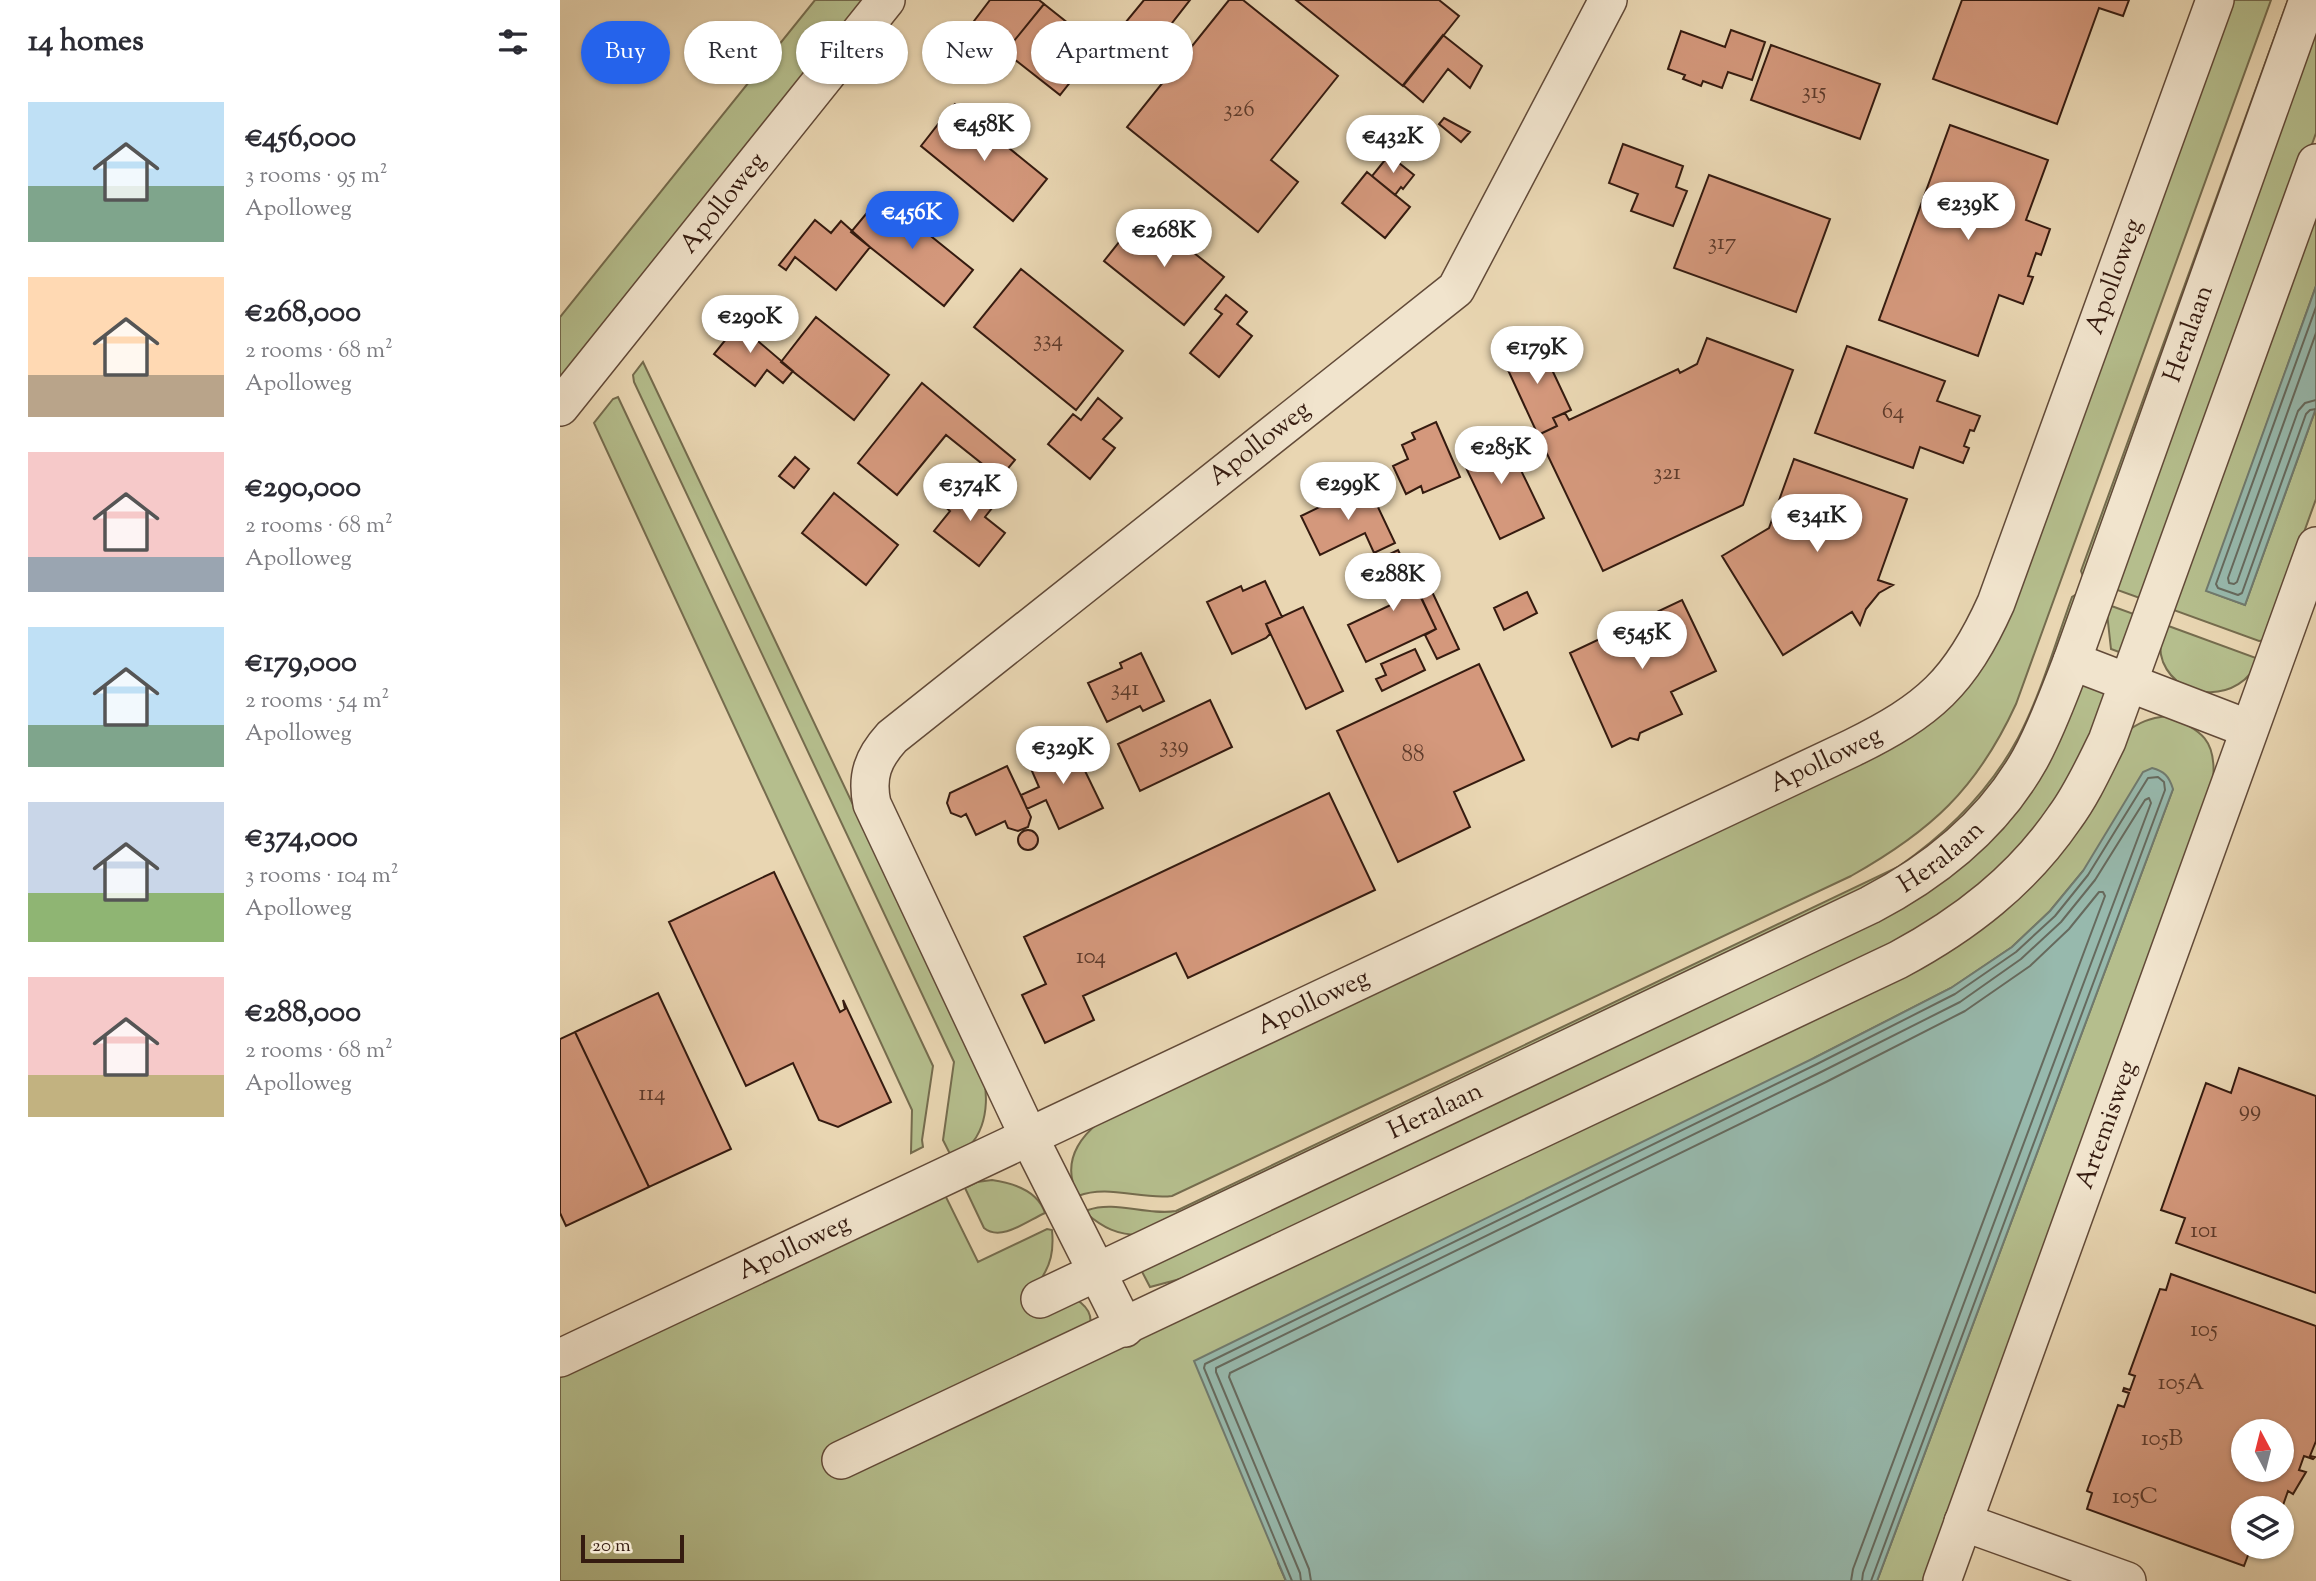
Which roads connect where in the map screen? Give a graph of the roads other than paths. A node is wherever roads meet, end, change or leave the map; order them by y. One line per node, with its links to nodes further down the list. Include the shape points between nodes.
1 (887, 0): 6 (street, Apolloweg)
2 (1608, 0): 11 (street, Apolloweg, via 1456,289 880,750 869,776 872,804)
3 (2215, 0): 11 (street, Apolloweg, via 1996,603 1971,653 1936,696 1893,728)
4 (2308, 0): 8 (street, Heralaan)
5 (2316, 163): 9 (street)
6 (560, 407)
7 (2316, 546): 10 (street, Artemisweg)
8 (2071, 661): 9 (street); 12 (street, Heralaan, via 2046,727 2008,793 1959,846 1901,888)
9 (2129, 684): 10 (street); 14 (street, via 2107,741 2067,816 2012,880 1958,926 1898,960)
10 (2249, 729): 17 (street, Artemisweg)
11 (1029, 1137): 12 (street); 15 (street, Apolloweg)
12 (1097, 1272): 13 (street, Heralaan); 14 (street)
13 (1040, 1299)
14 (1125, 1328): 16 (street)
15 (560, 1358)
16 (841, 1460)
17 (1963, 1522): 18 (street, Artemisweg); 19 (street)
18 (1942, 1581)
19 (2127, 1581)

